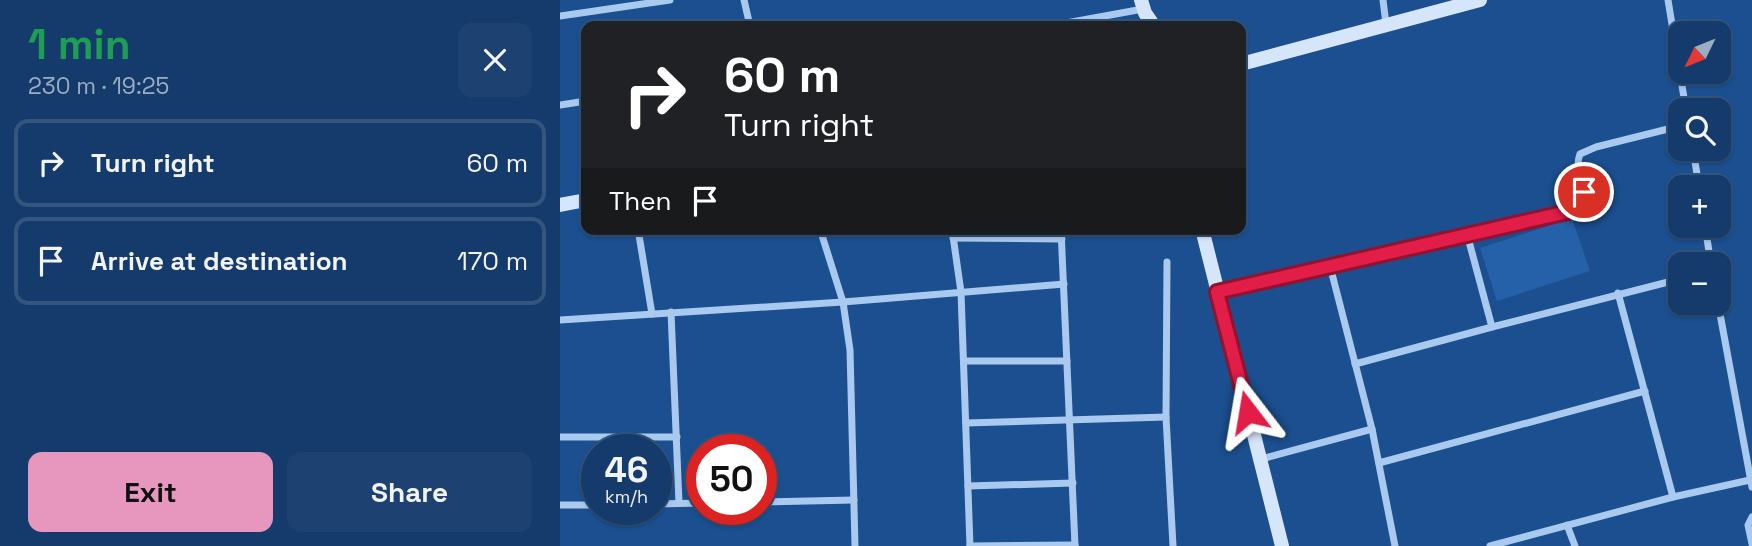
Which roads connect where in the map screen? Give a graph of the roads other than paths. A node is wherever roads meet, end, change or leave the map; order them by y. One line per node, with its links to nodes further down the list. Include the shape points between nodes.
1 (670, 0): 7 (street)
2 (744, 0): 8 (street)
3 (1383, 0): 10 (street)
4 (1480, 0): 10 (main road)
5 (1668, 0): 12 (street)
6 (1144, 12): 9 (street)
7 (560, 16)
8 (749, 21)
9 (1084, 21)
10 (1386, 24): 11 (main road)
11 (1246, 63)
12 (1684, 98)
13 (581, 103): 14 (street)
14 (560, 105)
15 (1668, 129): 18 (street, via 1580,154 1577,163 1583,201 1572,211)
16 (581, 201): 17 (main road)
17 (560, 205)
18 (1466, 234): 27 (street); 38 (street)
19 (639, 235): 35 (street)
20 (822, 235): 33 (street)
21 (953, 235): 30 (street)
22 (975, 235): 25 (street)
23 (1062, 235): 25 (street)
24 (1203, 235): 31 (main road)
25 (1062, 239): 29 (street)
26 (1167, 262): 43 (street)
27 (1330, 266): 31 (street); 41 (street)
28 (1668, 282): 32 (street)
29 (1064, 284): 30 (street); 40 (street)
30 (961, 292): 33 (street); 39 (street)
31 (1217, 292): 49 (main road)
32 (1618, 293): 38 (street); 42 (street)
33 (843, 302): 34 (street); 55 (street, via 850,362)
34 (671, 312): 35 (street); 48 (street)
35 (652, 314): 37 (street)
36 (1720, 315): 52 (street)
37 (560, 320)
38 (1492, 327): 41 (street)
39 (964, 361): 40 (street); 45 (street)
40 (1067, 361): 44 (street)
41 (1355, 364): 46 (street)
42 (1645, 391): 50 (street); 54 (street)
43 (1166, 417): 44 (street); 70 (street)
44 (1070, 419): 45 (street); 51 (street)
45 (966, 423): 53 (street)
46 (1372, 429): 49 (street); 50 (street)
47 (560, 437): 48 (street)
48 (677, 437): 58 (street)
49 (1260, 460): 71 (main road)
50 (1379, 463): 72 (street)
51 (1073, 482): 53 (street); 67 (street)
52 (1751, 484): 54 (street)
53 (968, 486): 69 (street)
54 (1673, 497): 64 (street)
55 (853, 500): 56 (street); 68 (street)
56 (777, 502)
57 (672, 503): 58 (street)
58 (679, 503): 59 (street)
59 (686, 503)
60 (560, 505): 61 (street)
61 (581, 505)
62 (1752, 507): 63 (street)
63 (1751, 518): 65 (street)
64 (1567, 525): 73 (street); 74 (street)
65 (1751, 533): 66 (street)
66 (1752, 544)
67 (1075, 545): 69 (street)
68 (855, 546)
69 (970, 546)
70 (1173, 546)
71 (1282, 546)
72 (1395, 546)
73 (1490, 546)
74 (1575, 546)

